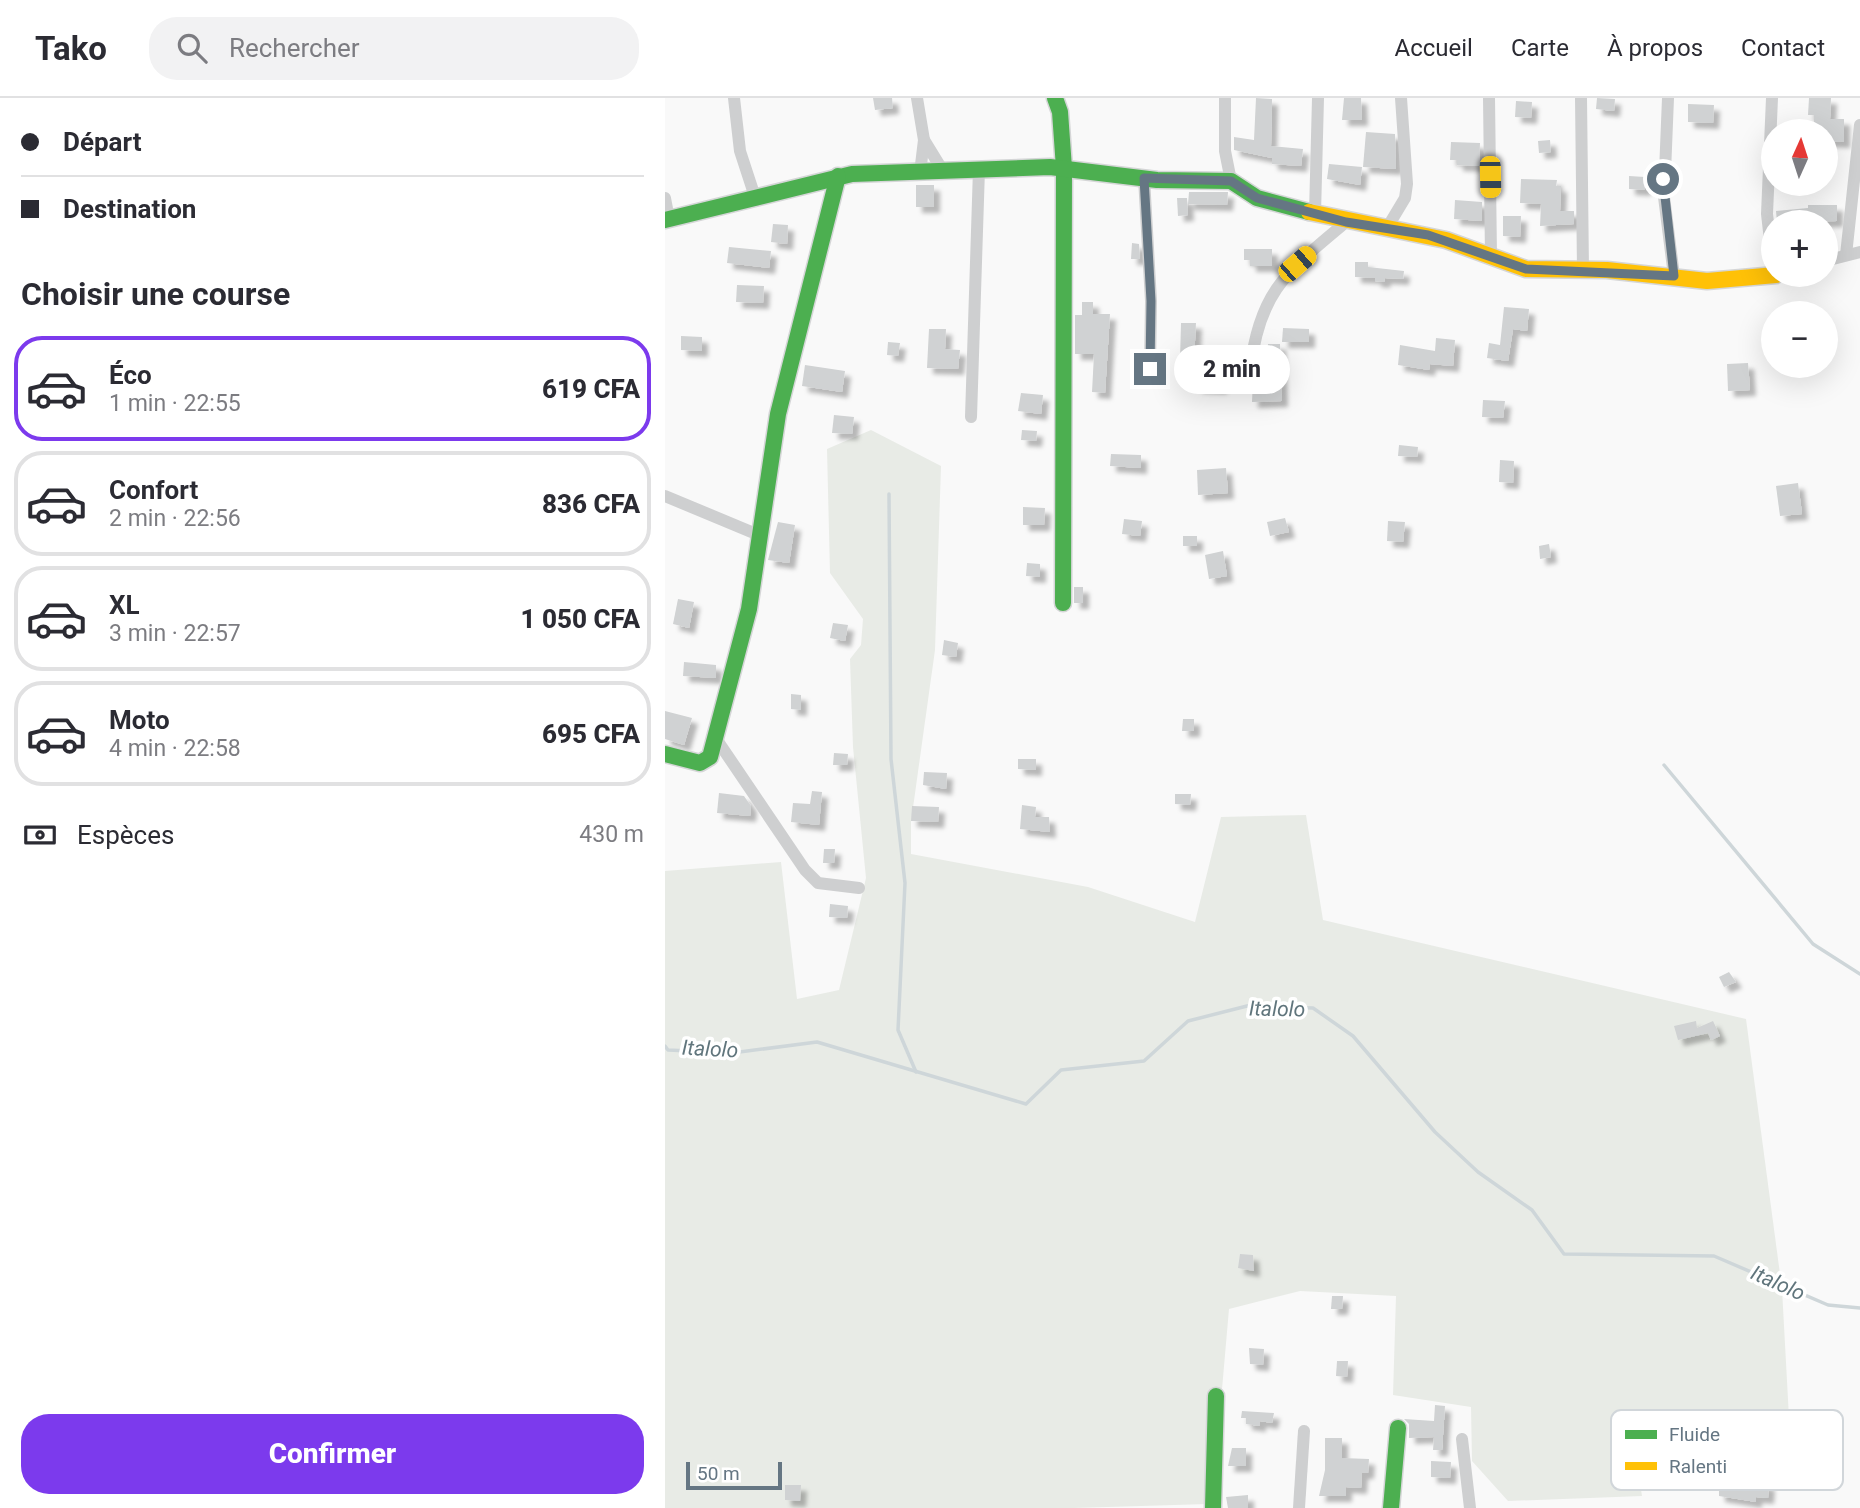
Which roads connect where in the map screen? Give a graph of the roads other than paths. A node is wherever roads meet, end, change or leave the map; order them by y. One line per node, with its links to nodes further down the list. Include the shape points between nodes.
1 (734, 98): 21 (street, via 740,151)
2 (917, 98): 12 (street)
3 (1055, 98): 13 (street)
4 (1225, 98): 19 (street, via 1225,151)
5 (1318, 98): 23 (street)
6 (1401, 98): 26 (street, via 1407,184 1405,198)
7 (1489, 98): 29 (street)
8 (1581, 98): 31 (street)
9 (1668, 98): 32 (street, via 1664,197)
10 (1772, 98): 22 (street)
11 (1860, 125): 28 (street)
12 (924, 140): 15 (street); 16 (street)
13 (1064, 168): 14 (street); 18 (street); 39 (street)
14 (979, 169): 15 (street); 36 (street)
15 (943, 171): 16 (street)
16 (920, 173): 17 (street)
17 (838, 176): 21 (street); 38 (street, via 778,414)
18 (1144, 178): 19 (street); 34 (street)
19 (1231, 181): 23 (street, via 1257,198)
20 (665, 198): 24 (street)
21 (757, 200): 24 (street)
22 (1767, 210)
23 (1315, 214): 25 (street)
24 (667, 220)
25 (1346, 222): 26 (street); 35 (street, via 1277,284 1263,309)
26 (1387, 228): 29 (street, via 1446,240)
27 (1860, 252): 28 (street)
28 (1846, 255): 30 (street)
29 (1492, 257): 31 (street, via 1526,269)
30 (1838, 257)
31 (1583, 270): 32 (street)
32 (1674, 276): 33 (street, via 1733,281)
33 (1761, 277)
34 (1150, 369)
35 (1250, 371)
36 (971, 417)
37 (665, 496): 38 (street)
38 (761, 536): 40 (street, via 748,609)
39 (1063, 603)
40 (715, 737): 41 (street, via 706,762); 42 (street, via 805,870 818,883)
41 (665, 754)
42 (859, 888)
43 (1216, 1396): 47 (street)
44 (1398, 1427): 49 (street)
45 (1304, 1431): 48 (street)
46 (1462, 1439): 50 (street)
47 (1213, 1508)
48 (1299, 1508)
49 (1391, 1508)
50 (1470, 1508)

